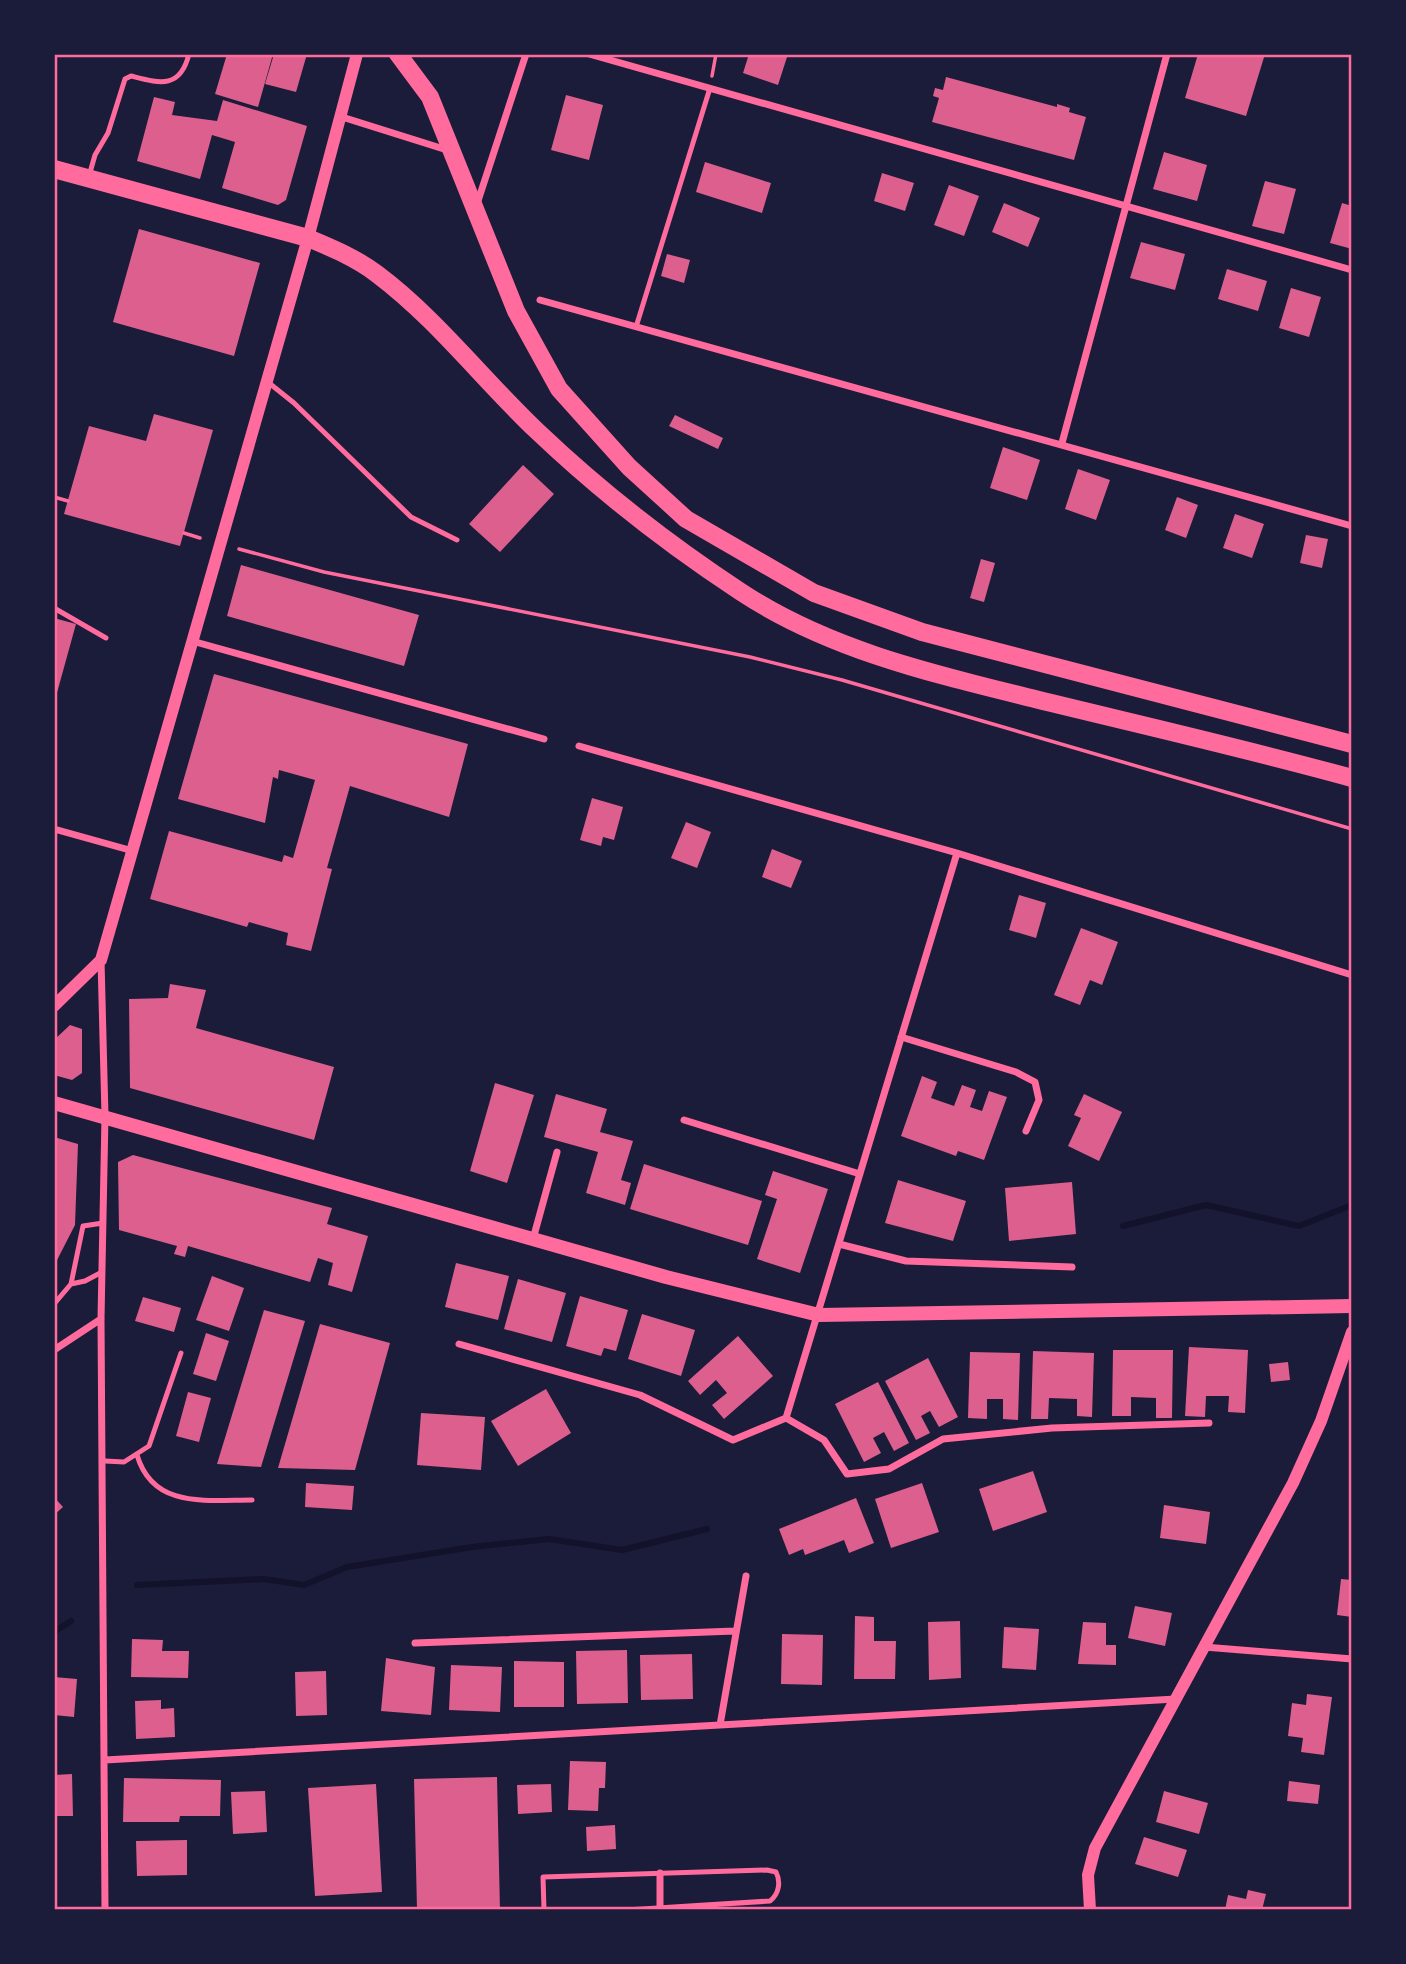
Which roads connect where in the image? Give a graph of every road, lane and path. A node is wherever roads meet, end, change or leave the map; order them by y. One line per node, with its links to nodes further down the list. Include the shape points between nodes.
1 (189, 54): 12 (lane, via 186,66 173,80 162,84 131,76 125,79)
2 (357, 54): 9 (street)
3 (398, 54): 10 (main road, via 430,97)
4 (526, 54): 14 (street)
5 (589, 54): 8 (street)
6 (716, 54): 8 (path)
7 (1167, 54): 13 (street)
8 (710, 88): 13 (street); 18 (lane)
9 (342, 117): 10 (street); 15 (street)
10 (455, 153): 14 (main road)
11 (54, 169): 12 (main road)
12 (88, 179): 15 (main road)
13 (1127, 206): 16 (street); 20 (street)
14 (476, 208): 32 (main road, via 516,311 559,389 629,467 686,519 814,593 922,632)
15 (308, 238): 19 (street); 34 (main road, via 377,274 536,430 619,503 734,587 817,632 912,669)
16 (1352, 270)
17 (540, 300): 18 (street)
18 (636, 327): 20 (street)
19 (266, 381): 26 (lane, via 411,517); 30 (street)
20 (1062, 443): 23 (street)
21 (54, 497): 22 (path)
22 (68, 501)
23 (1352, 526)
24 (184, 533): 25 (path)
25 (200, 538)
26 (457, 540)
27 (239, 549): 36 (path, via 324,572 829,676)
28 (54, 608): 29 (lane)
29 (106, 638)
30 (192, 641): 31 (street); 37 (street)
31 (544, 739)
32 (1352, 744)
33 (579, 746): 38 (street)
34 (1352, 778)
35 (54, 829): 37 (street)
36 (1352, 829)
37 (132, 851): 39 (street)
38 (957, 853): 40 (street); 42 (street)
39 (101, 960): 41 (street); 44 (street)
40 (1352, 975)
41 (54, 1006)
42 (901, 1037): 46 (street, via 1035,1082 1040,1100); 48 (street)
43 (54, 1103): 44 (main road)
44 (105, 1116): 49 (street); 50 (main road)
45 (684, 1120): 48 (street)
46 (1026, 1131)
47 (557, 1153): 50 (street)
48 (860, 1174): 51 (street)
49 (103, 1223): 53 (street); 54 (lane, via 83,1226)
50 (533, 1239): 57 (main road)
51 (839, 1244): 52 (street, via 906,1261); 57 (street)
52 (1072, 1267)
53 (102, 1272): 54 (lane); 58 (street)
54 (71, 1284): 55 (lane)
55 (54, 1304)
56 (1352, 1306): 57 (main road)
57 (819, 1315): 63 (street)
58 (101, 1319): 61 (street); 66 (street)
59 (1352, 1332): 71 (street, via 1321,1421 1293,1483)
60 (459, 1344): 63 (street, via 640,1395 733,1440)
61 (54, 1350)
62 (181, 1353): 65 (lane, via 149,1446)
63 (786, 1418): 64 (street, via 824,1440 847,1474 889,1469 943,1439 1052,1428)
64 (1209, 1423)
65 (137, 1455): 66 (lane, via 124,1462); 67 (lane, via 142,1473 163,1492 190,1500)
66 (104, 1461): 75 (street)
67 (251, 1500)
68 (746, 1576): 69 (street)
69 (735, 1632): 70 (street); 74 (street)
70 (415, 1643)
71 (1204, 1647): 72 (street); 73 (street)
72 (1352, 1659)
73 (1176, 1699): 74 (street); 81 (street, via 1095,1848 1088,1875)
74 (720, 1725): 75 (street)
75 (105, 1760): 78 (street)
76 (660, 1873): 77 (street); 77 (lane, via 767,1870 776,1872 779,1887 770,1901); 79 (lane, via 543,1877)
77 (660, 1909): 80 (lane)
78 (105, 1910)
79 (544, 1910)
80 (626, 1910)
81 (1090, 1910)

